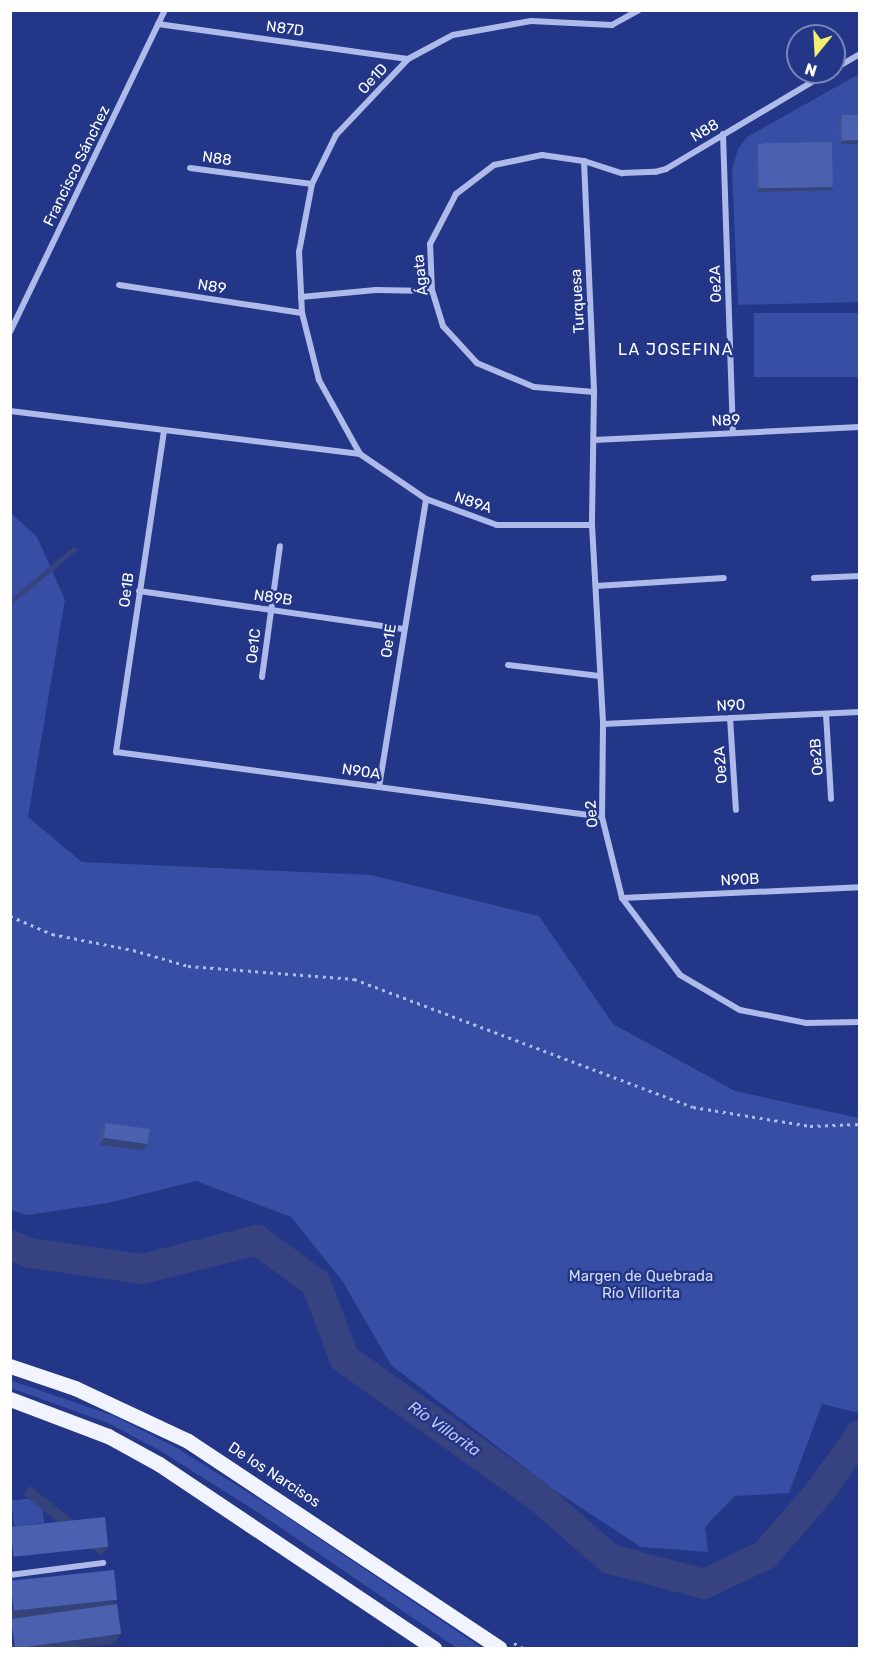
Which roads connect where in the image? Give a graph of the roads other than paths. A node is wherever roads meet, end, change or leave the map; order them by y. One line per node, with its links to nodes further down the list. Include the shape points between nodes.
1 (165, 10): 3 (street, Francisco Sánchez)
2 (639, 10): 5 (street, Oe1D, via 612,25 520,23 453,35)
3 (158, 24): 5 (street, N87D); 16 (street, Francisco Sánchez)
4 (860, 54): 6 (street)
5 (408, 59): 11 (street, Oe1D, via 336,135)
6 (846, 62)
7 (808, 84): 8 (street, N88)
8 (723, 134): 9 (street, N88, via 655,172 622,173); 21 (street, Oe2A)
9 (584, 161): 13 (street, Ágata, via 542,154 494,165 456,194 430,244); 17 (street, Turquesa)
10 (190, 168): 11 (street, N88)
11 (312, 184): 14 (street, Oe1D, via 299,252)
12 (119, 285): 15 (street, N89)
13 (432, 291): 14 (street, via 376,290); 17 (street, Ágata, via 443,326 477,363 534,387)
14 (301, 297): 15 (street, Oe1D)
15 (302, 313): 23 (street, N89A, via 319,380)
16 (10, 332)
17 (594, 392): 22 (street, Turquesa)
18 (10, 411): 20 (street)
19 (860, 427): 21 (street, N89)
20 (164, 431): 23 (street, N89A); 31 (street, Oe1B)
21 (733, 433): 22 (street, N89)
22 (594, 440): 25 (street, Oe2)
23 (360, 454): 24 (street, N89A)
24 (426, 500): 25 (street, N89A, via 497,525); 33 (street, Oe1E)
25 (592, 525): 30 (street, Oe2)
26 (280, 546): 32 (street, Oe1C)
27 (860, 576): 29 (street)
28 (724, 578): 30 (street)
29 (814, 578)
30 (596, 586): 35 (street, Oe2)
31 (139, 591): 32 (street, N89B); 41 (street, Oe1B)
32 (270, 610): 33 (street, N89B); 36 (street, Oe1C)
33 (403, 629): 42 (street, Oe1E)
34 (508, 665): 35 (street)
35 (599, 676): 40 (street, Oe2)
36 (262, 677)
37 (860, 712): 38 (street, N90)
38 (826, 714): 39 (street, N90); 43 (street, Oe2B)
39 (730, 718): 40 (street, N90); 44 (street, Oe2A)
40 (603, 724): 45 (street, Oe2)
41 (116, 752): 42 (street, N90A)
42 (379, 787): 45 (street, N90A)
43 (831, 799)
44 (736, 810)
45 (602, 817): 47 (street, Oe2)
46 (860, 887): 47 (street, N90B)
47 (621, 898): 48 (street, Oe2, via 680,975 740,1010 806,1023)
48 (860, 1022)
49 (10, 1366): 54 (main road, De los Narcisos, via 75,1388 188,1441)
50 (10, 1399): 53 (main road, via 108,1436 159,1464)
51 (103, 1563): 52 (street)
52 (10, 1575)
53 (434, 1648)
54 (500, 1648)

